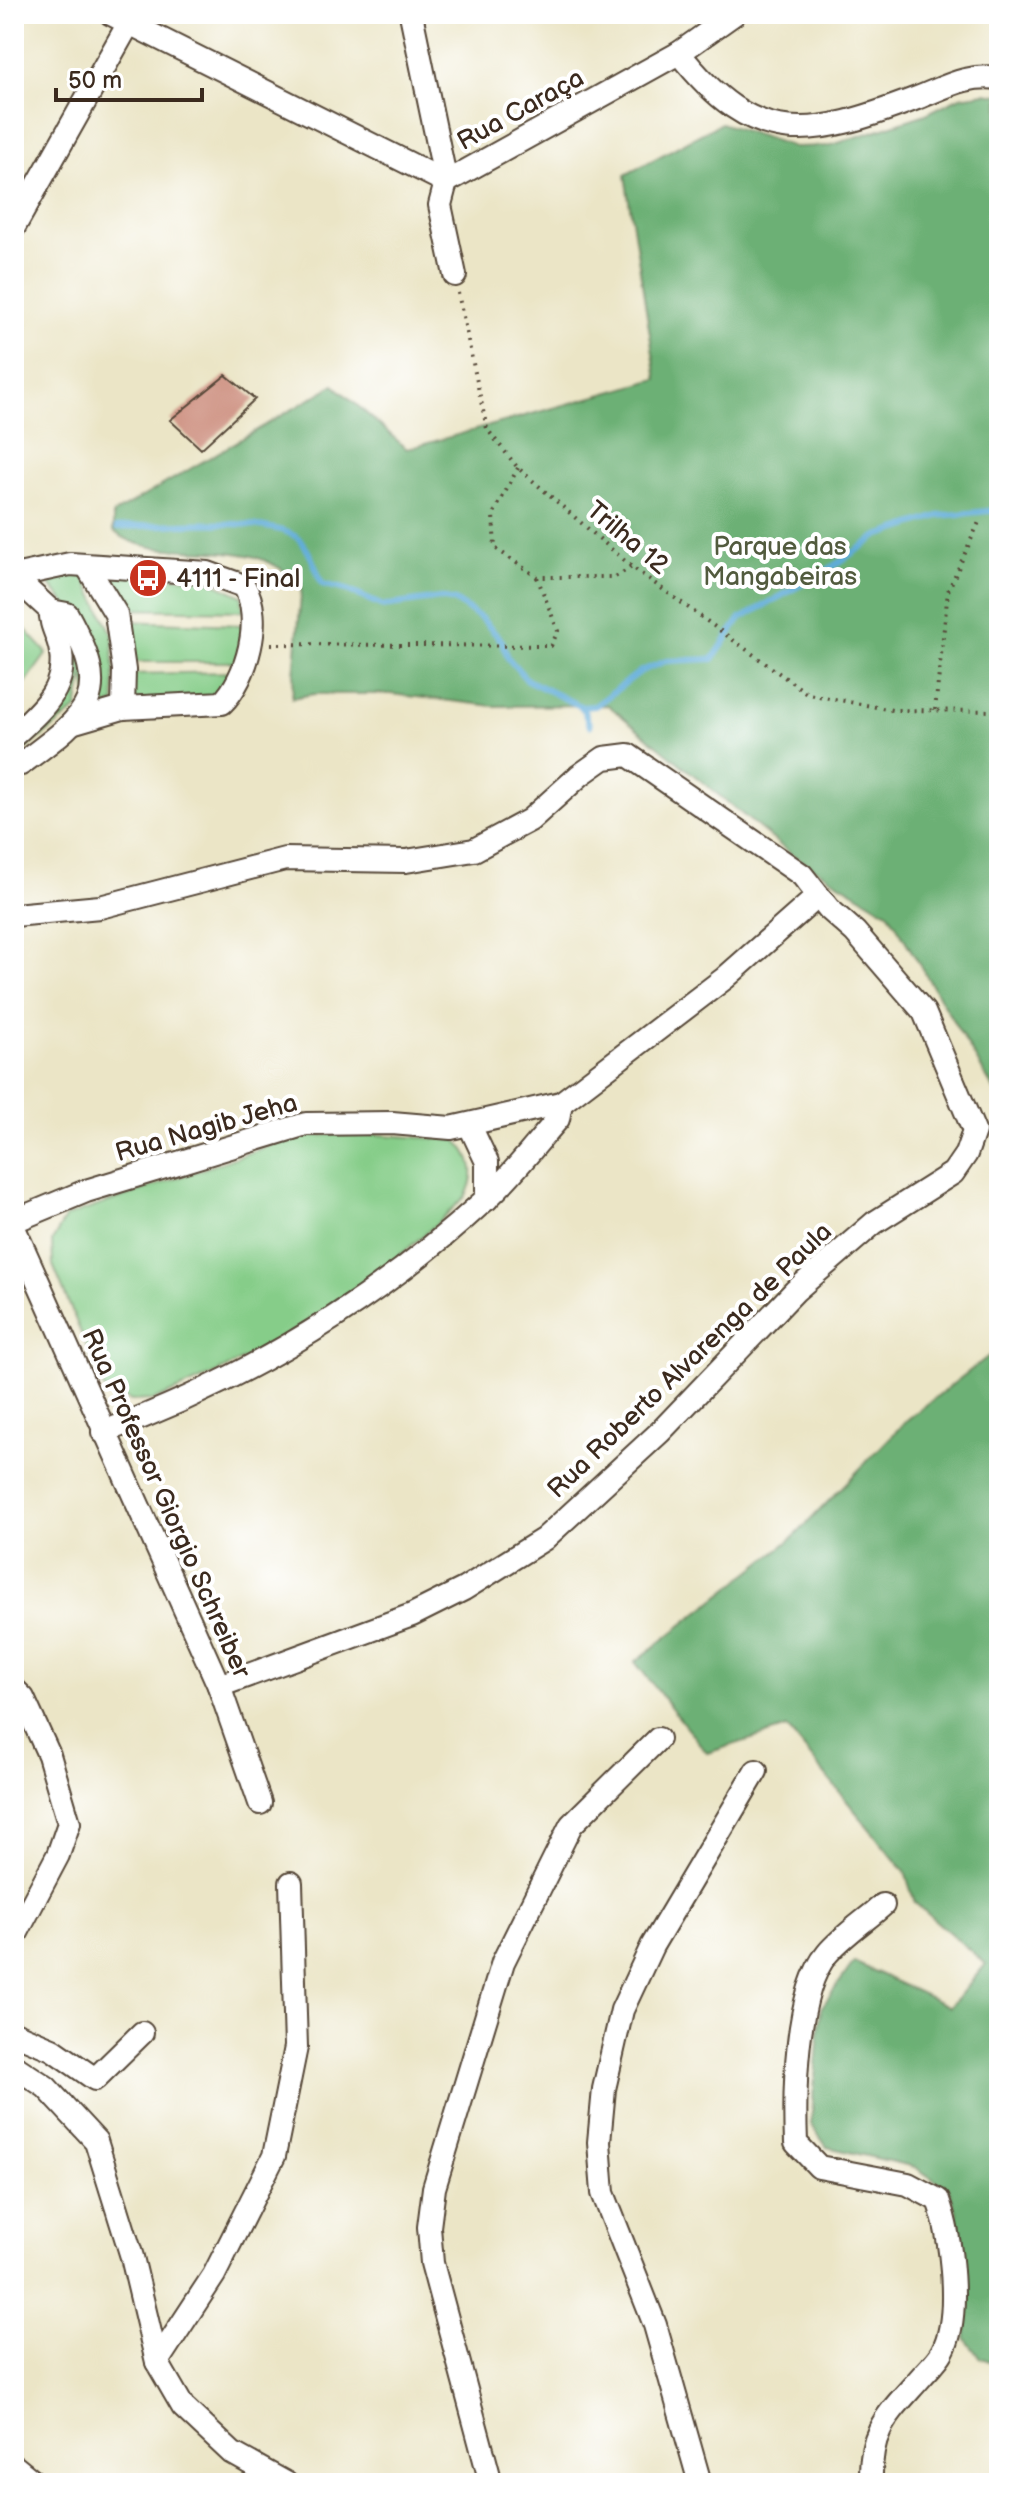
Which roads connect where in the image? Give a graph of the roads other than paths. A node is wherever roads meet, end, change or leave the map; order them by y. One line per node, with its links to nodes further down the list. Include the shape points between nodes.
1 (411, 14): 6 (street)
2 (734, 14): 4 (street, Rua Caraça)
3 (123, 17): 6 (street, Rua Caraça); 7 (street)
4 (679, 53): 5 (street, via 731,108 796,130 826,128 919,98 955,80); 6 (street, Rua Caraça)
5 (999, 78)
6 (446, 182): 8 (street, via 440,205)
7 (14, 227)
8 (455, 275)
9 (88, 568): 10 (street, via 70,564); 12 (street, via 116,614); 12 (street, via 208,573 244,586 250,595 249,642 241,679 222,703)
10 (14, 576): 11 (street)
11 (51, 611): 13 (street, via 67,614 91,666 88,701); 14 (street, via 62,661 57,688)
12 (123, 708): 13 (street)
13 (75, 722): 15 (street)
14 (14, 735)
15 (14, 764)
16 (818, 896): 17 (street, Rua Roberto Alvarenga de Paula, via 802,875 628,755 604,758 530,820 474,850 406,861 285,859 100,907); 18 (street, Rua Nagib Jeha, via 725,978); 24 (street, Rua Roberto Alvarenga de Paula, via 924,1012 974,1131 953,1173 874,1223 795,1291 660,1432 544,1539 412,1615)
17 (14, 915)
18 (561, 1103): 19 (street, Rua Nagib Jeha); 20 (street, Rua Nagib Jeha, via 558,1119)
19 (470, 1126): 20 (street, via 487,1162); 21 (street, Rua Nagib Jeha, via 306,1124 86,1191)
20 (487, 1199): 23 (street, Rua Nagib Jeha, via 391,1280 293,1345 171,1407)
21 (14, 1221)
22 (14, 1228): 23 (street, Rua Professor Giorgio Schreiber)
23 (103, 1432): 24 (street, Rua Professor Giorgio Schreiber)
24 (219, 1686): 28 (street, Rua Professor Giorgio Schreiber)
25 (14, 1689): 31 (street, via 49,1755 69,1823)
26 (658, 1739): 40 (street, via 571,1825 516,1934 434,2188 432,2263)
27 (756, 1771): 41 (street, via 652,1946 622,2010 604,2089 599,2142 603,2193 655,2325)
28 (260, 1803)
29 (291, 1883): 36 (street, via 296,2047 274,2156 214,2275)
30 (883, 1905): 42 (street, via 826,1955 808,1987 794,2099 796,2143 819,2167 908,2184 938,2200 946,2221 953,2307 943,2352 881,2423 869,2453)
31 (24, 1909): 32 (street)
32 (14, 1938)
33 (14, 2033): 34 (street, via 52,2049 95,2079)
34 (142, 2033)
35 (14, 2066): 36 (street, via 46,2087 96,2141)
36 (157, 2362): 39 (street, via 183,2407 203,2426 232,2453)
37 (14, 2466): 38 (street)
38 (35, 2483)
39 (286, 2483)
40 (491, 2483)
41 (700, 2483)
42 (871, 2483)

